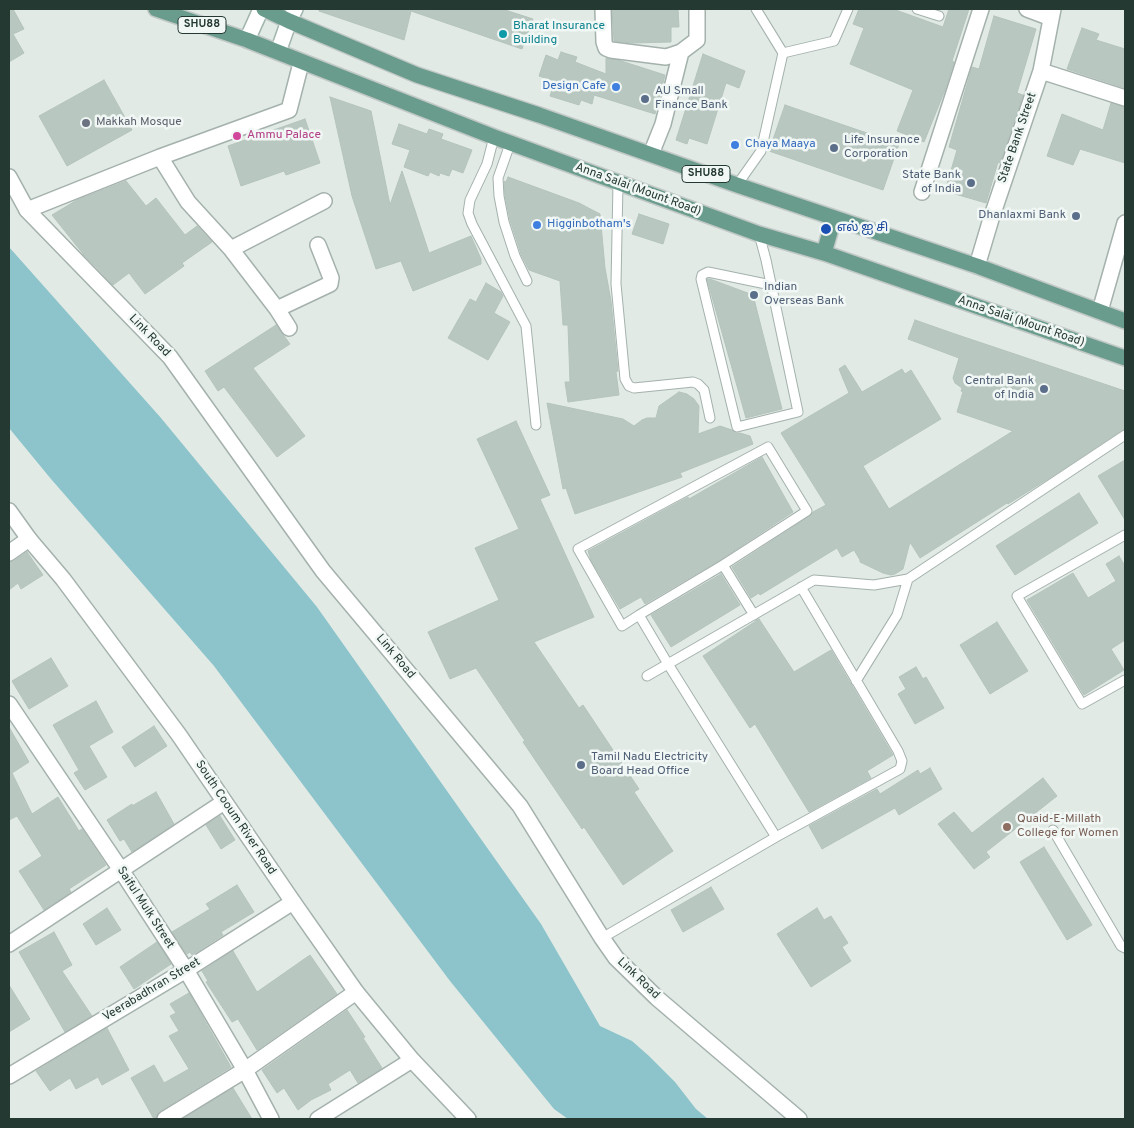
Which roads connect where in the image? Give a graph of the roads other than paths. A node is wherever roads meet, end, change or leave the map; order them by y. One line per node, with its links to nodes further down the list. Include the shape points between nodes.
1 (156, 9): 13 (main road, Anna Salai (Mount Road) / SHU88)
2 (262, 9): 11 (main road, SHU88); 13 (street)
3 (603, 9): 15 (street, via 606,48 666,57)
4 (697, 9): 15 (street, via 697,40)
5 (756, 9): 16 (lane)
6 (848, 9): 16 (lane, via 834,41)
7 (917, 9): 12 (lane)
8 (981, 9): 27 (street)
9 (1027, 9): 10 (street)
10 (1052, 13): 18 (street, State Bank Street)
11 (292, 15): 14 (street); 22 (main road, SHU88, via 417,76)
12 (939, 16)
13 (247, 40): 14 (main road, Anna Salai (Mount Road) / SHU88)
14 (278, 52): 17 (main road, Anna Salai (Mount Road) / SHU88)
15 (682, 52): 22 (street, via 663,124)
16 (783, 53): 26 (lane, via 761,152)
17 (301, 62): 20 (main road, Anna Salai (Mount Road) / SHU88); 23 (street, via 289,110)
18 (1041, 71): 19 (street); 36 (street, State Bank Street)
19 (1125, 98)
20 (494, 137): 21 (main road, Anna Salai (Mount Road) / SHU88); 45 (lane, via 468,213 526,326)
21 (510, 144): 25 (main road, Anna Salai (Mount Road) / SHU88); 37 (lane, via 498,178 499,196 515,256)
22 (651, 154): 26 (main road, SHU88)
23 (160, 157): 29 (street); 34 (street, via 188,202)
24 (9, 177): 29 (street, Link Road)
25 (618, 183): 32 (main road, Anna Salai (Mount Road) / SHU88); 44 (lane, via 616,284 625,379 634,388 698,384 704,390)
26 (737, 185): 30 (main road, SHU88)
27 (922, 192)
28 (324, 201): 34 (street)
29 (27, 210): 66 (street, Link Road, via 170,357 323,571 520,806)
30 (834, 218): 35 (main road); 36 (main road, SHU88)
31 (1125, 223): 40 (street)
32 (759, 234): 35 (main road, Anna Salai (Mount Road) / SHU88); 38 (lane)
33 (318, 245): 39 (street, via 331,278 330,284)
34 (231, 249): 39 (street)
35 (824, 253): 43 (main road, Anna Salai (Mount Road) / SHU88)
36 (977, 266): 40 (main road, SHU88)
37 (527, 280)
38 (771, 285): 38 (lane, via 798,412 738,427 701,279 708,272)
39 (277, 309): 42 (street)
40 (1100, 311): 41 (main road, SHU88)
41 (1125, 321)
42 (289, 328)
43 (1125, 358)
44 (710, 418)
45 (536, 425)
46 (1125, 435): 52 (lane)
47 (9, 511): 49 (street, South Cooum River Road)
48 (1125, 535): 58 (lane, via 1018,596 1082,704)
49 (29, 539): 50 (street); 61 (street, South Cooum River Road, via 63,579 167,719)
50 (9, 553)
51 (723, 565): 54 (lane); 55 (lane); 55 (lane, via 807,511 768,446 578,549 622,626)
52 (908, 579): 53 (lane, via 874,586 814,580); 59 (lane, via 898,615)
53 (801, 587): 54 (lane); 59 (lane)
54 (754, 614): 56 (lane)
55 (639, 615): 56 (lane)
56 (668, 664): 57 (lane); 63 (lane)
57 (647, 676)
58 (1125, 680)
59 (856, 681): 63 (lane, via 898,751 902,761 900,769)
60 (9, 704): 64 (street, Saiful Mulk Street)
61 (224, 802): 64 (street); 65 (street, South Cooum River Road)
62 (1053, 830): 68 (lane)
63 (776, 837): 66 (lane)
64 (121, 870): 67 (street); 69 (street, Saiful Mulk Street)
65 (293, 902): 69 (street, Veerabadhran Street); 70 (street, South Cooum River Road)
66 (602, 938): 78 (street, Link Road, via 616,958 657,998)
67 (9, 944)
68 (1125, 948)
69 (186, 970): 72 (street, Saiful Mulk Street); 73 (street, Veerabadhran Street)
70 (356, 992): 71 (street, South Cooum River Road); 72 (street)
71 (412, 1060): 76 (street); 77 (street, South Cooum River Road)
72 (245, 1070): 74 (street); 75 (street, Saiful Mulk Street)
73 (9, 1076)
74 (166, 1119)
75 (272, 1119)
76 (318, 1119)
77 (468, 1119)
78 (799, 1119)

